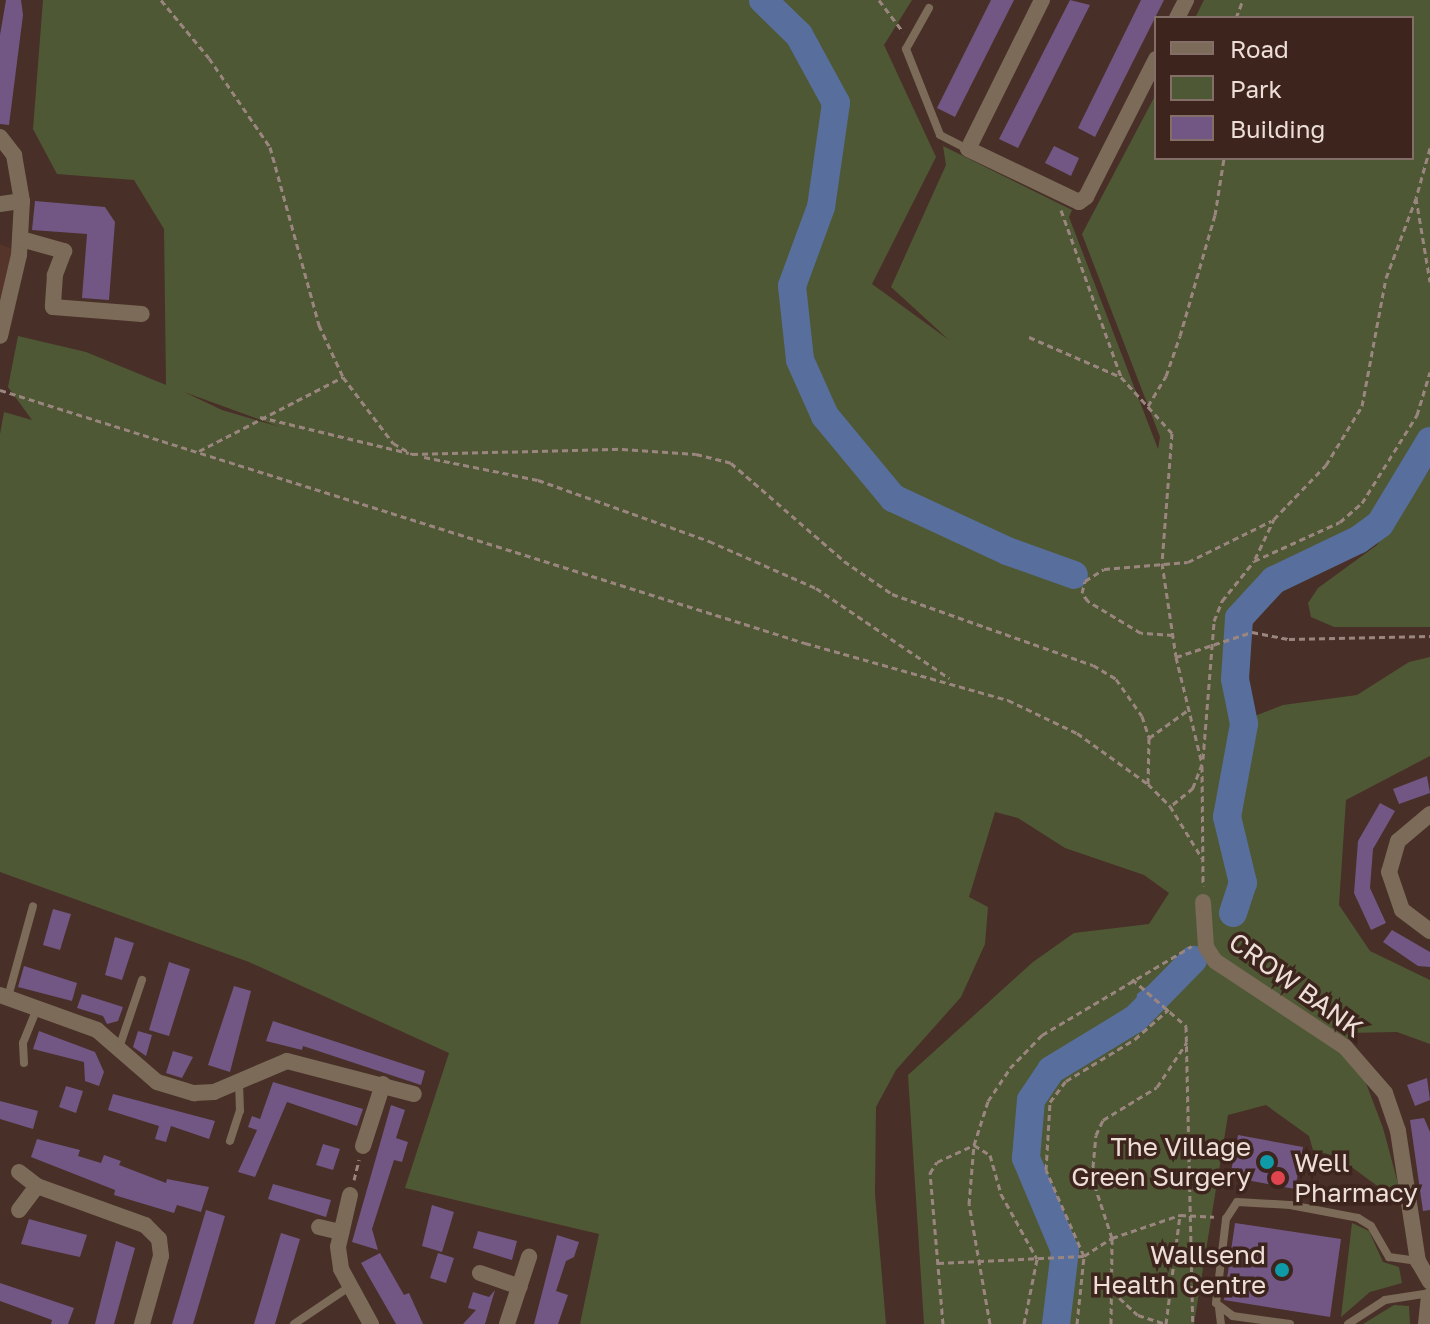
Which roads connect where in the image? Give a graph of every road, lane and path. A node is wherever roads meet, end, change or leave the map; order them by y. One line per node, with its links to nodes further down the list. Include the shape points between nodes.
1 (161, 0): 21 (path, via 209,58 270,147 319,325)
2 (879, 0): 5 (path)
3 (1042, 0): 9 (street)
4 (929, 8): 5 (lane)
5 (911, 41): 9 (lane, via 906,49 934,126 947,142)
6 (1154, 63): 13 (street)
7 (0, 137): 12 (street, via 14,155)
8 (1430, 148): 11 (path)
9 (968, 149): 13 (street)
10 (1224, 160): 24 (path, via 1192,296 1166,376)
11 (1416, 198): 16 (path); 28 (path, via 1386,278 1362,406 1326,465)
12 (22, 201): 14 (street); 15 (street)
13 (1079, 202): 22 (path, via 1061,204 1062,218)
14 (0, 204)
15 (21, 239): 17 (street, via 64,251 55,275 53,307); 18 (street)
16 (1430, 282)
17 (142, 314)
18 (0, 336)
19 (1029, 337): 22 (path)
20 (1430, 372): 29 (path, via 1417,415 1362,503 1340,522)
21 (343, 377): 25 (path); 27 (path, via 381,432)
22 (1121, 377): 24 (path)
23 (0, 390): 26 (path)
24 (1148, 406): 30 (path, via 1173,440 1162,517)
25 (260, 417): 26 (path); 27 (path)
26 (199, 451): 35 (path, via 805,643)
27 (412, 454): 35 (path, via 538,480 709,541 816,588); 37 (path, via 622,449 696,454 731,463 844,561 892,594 1093,665 1116,679 1134,698)
28 (1274, 519): 29 (path); 30 (path, via 1188,562)
29 (1254, 561): 33 (path, via 1222,601)
30 (1162, 563): 31 (path); 31 (path, via 1099,571 1085,581 1082,593 1141,633)
31 (1173, 635): 34 (path)
32 (1430, 636): 33 (path, via 1366,640 1245,633)
33 (1212, 645): 34 (path); 38 (path)
34 (1176, 657): 36 (path)
35 (952, 681): 39 (path, via 1077,733)
36 (1189, 709): 37 (path); 38 (path)
37 (1149, 738): 39 (path)
38 (1202, 764): 40 (path, via 1193,788); 42 (path)
39 (1148, 784): 40 (path)
40 (1170, 806): 42 (path)
41 (1430, 814): 46 (street, via 1398,841 1389,872 1402,910)
42 (1202, 858): 43 (path)
43 (1203, 902): 45 (street, CROW BANK)
44 (33, 906): 49 (lane)
45 (1205, 931): 47 (path, via 1194,945); 74 (street, CROW BANK, via 1206,947 1215,961 1345,1047 1385,1093 1398,1131)
46 (1430, 931)
47 (1132, 979): 50 (path); 59 (path, via 1025,1050 988,1101)
48 (142, 980): 53 (lane)
49 (4, 997): 51 (street)
50 (1168, 1008): 52 (path, via 1185,1022); 71 (path, via 1123,1047 1066,1081 1050,1102 1046,1170)
51 (37, 1009): 53 (street, via 97,1030); 54 (lane, via 23,1043)
52 (1188, 1040): 65 (path); 70 (path, via 1157,1087 1098,1127 1092,1177)
53 (119, 1048): 55 (street, via 157,1082 194,1093)
54 (24, 1063)
55 (239, 1082): 56 (street, via 287,1061); 58 (lane, via 240,1111)
56 (383, 1084): 57 (street); 60 (street)
57 (414, 1094)
58 (230, 1141)
59 (974, 1145): 73 (path, via 990,1155 1001,1194); 75 (path, via 969,1204); 76 (path, via 937,1162 930,1173)
60 (363, 1146): 63 (path)
61 (19, 1172): 62 (street)
62 (37, 1186): 64 (street); 84 (street, via 145,1225 159,1239 161,1256)
63 (350, 1195): 69 (street)
64 (19, 1210)
65 (1191, 1214): 66 (path); 67 (path); 94 (path)
66 (1180, 1215): 70 (path); 93 (path)
67 (1226, 1219): 74 (lane, via 1232,1206 1243,1200 1348,1215 1371,1226 1389,1257); 83 (lane, via 1215,1290)
68 (319, 1227): 69 (street)
69 (341, 1232): 79 (street, via 338,1247)
70 (1112, 1238): 71 (path); 81 (path)
71 (1084, 1256): 73 (path); 91 (path)
72 (529, 1257): 80 (street)
73 (1037, 1259): 75 (path); 90 (path)
74 (1418, 1261): 78 (street, CROW BANK)
75 (976, 1262): 76 (path); 89 (path)
76 (938, 1263): 88 (path)
77 (480, 1273): 80 (street)
78 (1430, 1282)
79 (349, 1287): 85 (lane); 86 (street)
80 (520, 1287): 87 (street)
81 (1112, 1291): 92 (path); 93 (path, via 1138,1315)
82 (1430, 1295): 97 (lane, via 1385,1300); 98 (street)
83 (1219, 1308): 95 (lane); 96 (lane, via 1233,1316)
84 (142, 1324)
85 (294, 1324)
86 (371, 1324)
87 (507, 1324)
88 (943, 1324)
89 (990, 1324)
90 (1024, 1324)
91 (1077, 1324)
92 (1111, 1324)
93 (1166, 1324)
94 (1193, 1324)
95 (1221, 1324)
96 (1290, 1324)
97 (1348, 1324)
98 (1427, 1324)

